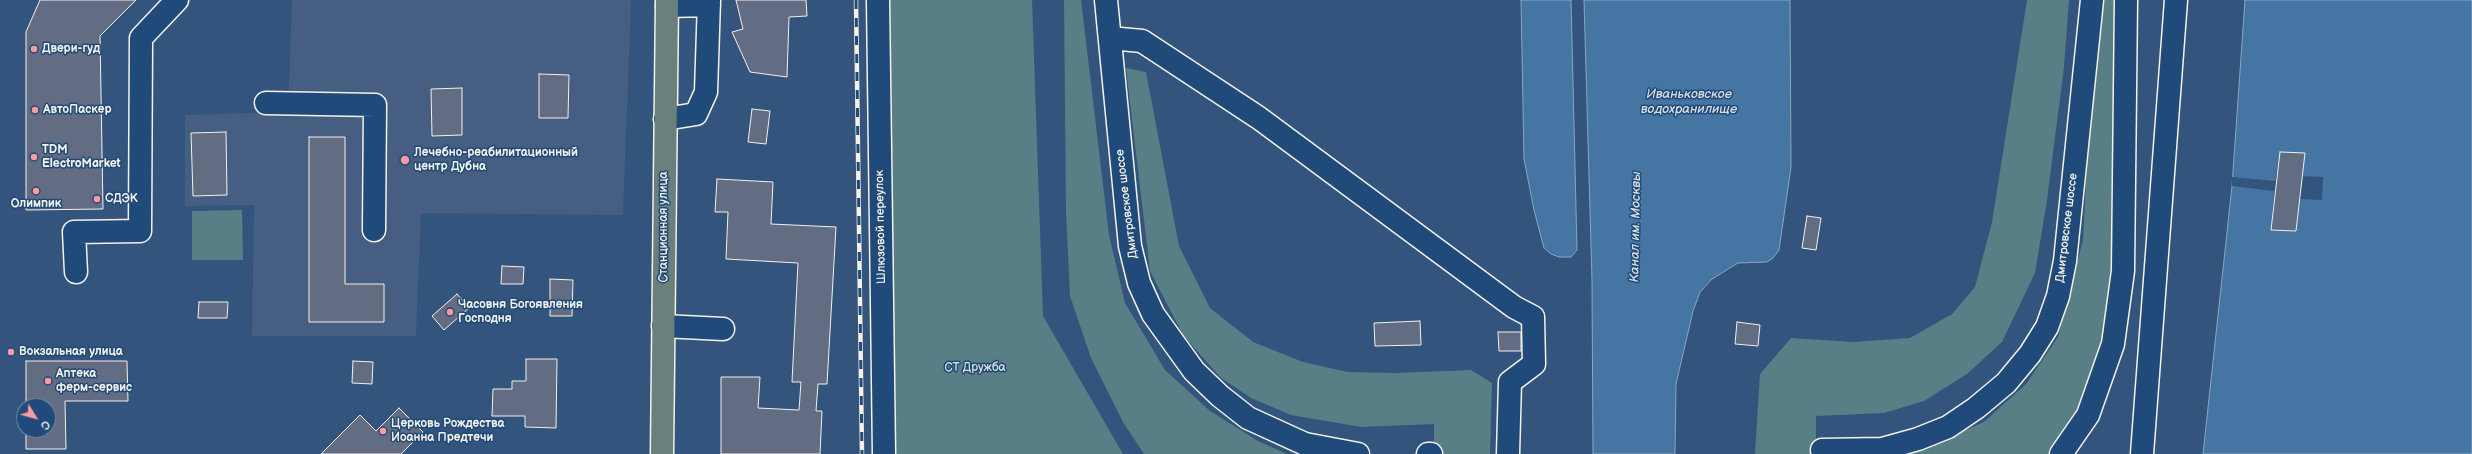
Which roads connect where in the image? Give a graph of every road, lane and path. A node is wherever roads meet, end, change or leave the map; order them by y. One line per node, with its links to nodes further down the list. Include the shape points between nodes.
1 (177, 0): 13 (street, via 141,38 140,231 74,232)
2 (878, 0): 18 (street, Шлюзовой переулок)
3 (1106, 0): 9 (street, Дмитровское шоссе)
4 (2092, 0): 16 (street, Дмитровское шоссе, via 2065,261 2058,296 2047,327 2030,354 2006,383 1948,427 1918,439 1882,448)
5 (2126, 0): 23 (street, via 2123,271 2113,344 2088,415)
6 (2176, 0): 24 (street)
7 (709, 2): 8 (street); 11 (street, via 706,92 696,114)
8 (667, 3): 11 (main road, Станционная улица)
9 (1110, 38): 19 (street, Дмитровское шоссе, via 1130,246 1139,283 1153,314 1194,371 1248,418 1305,444); 22 (street, via 1142,41 1246,109 1514,307 1533,317 1534,364 1510,382)
10 (266, 103): 12 (street, via 375,104)
11 (665, 120): 14 (main road, Станционная улица)
12 (374, 230)
13 (76, 272)
14 (663, 326): 15 (street); 17 (main road, Станционная улица)
15 (723, 329)
16 (1822, 450)
17 (662, 454)
18 (884, 454)
19 (1358, 454)
20 (1428, 454): 21 (street)
21 (1432, 454)
22 (1508, 454)
23 (2060, 454)
24 (2142, 454)

